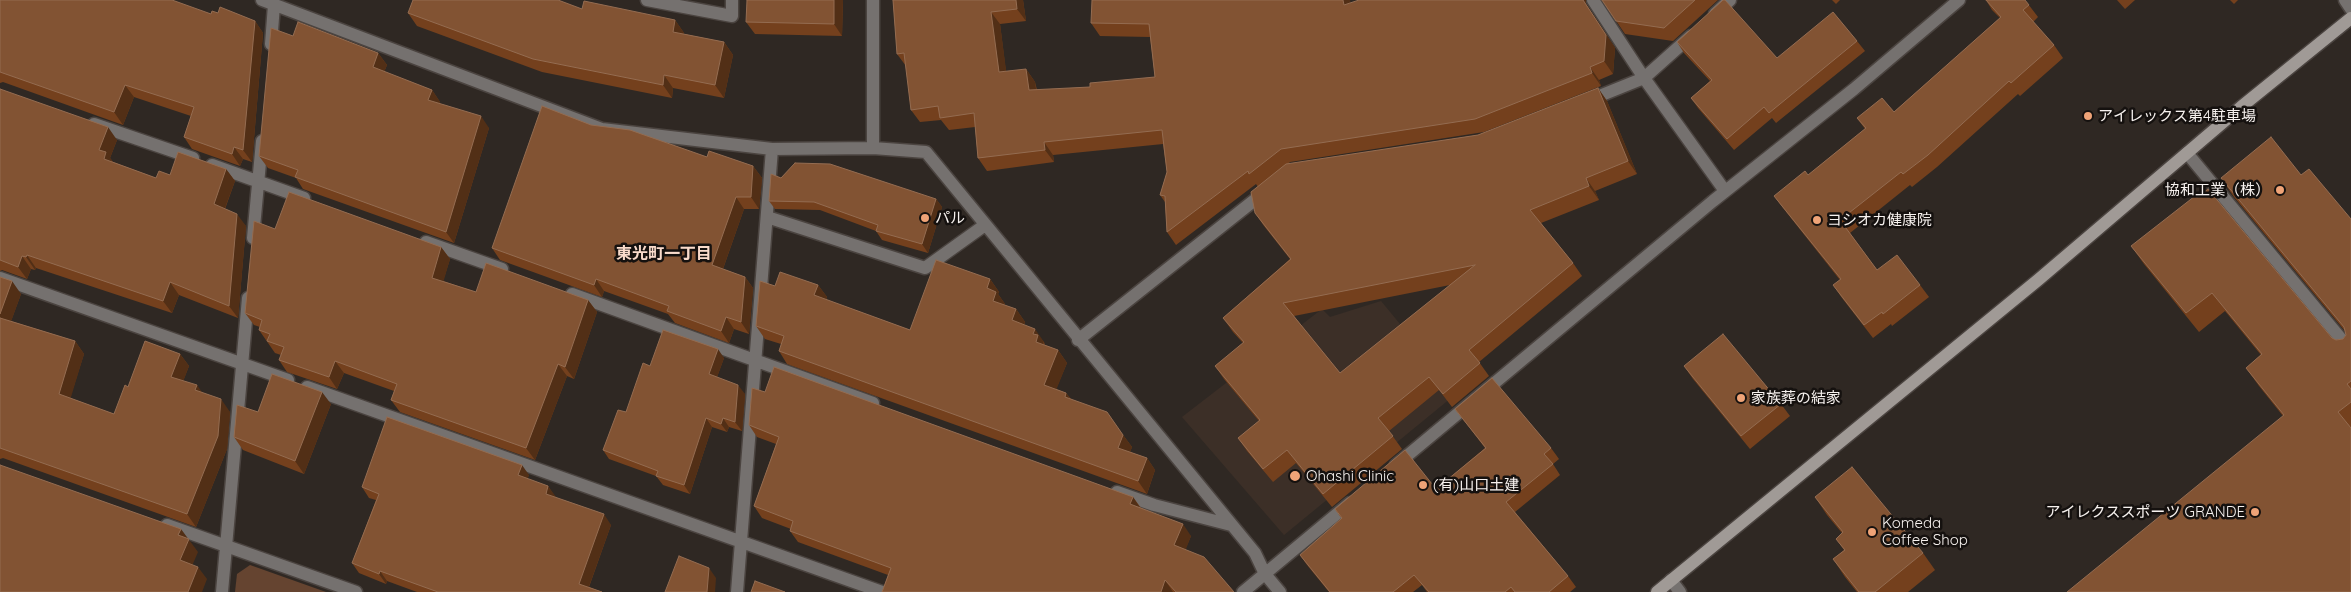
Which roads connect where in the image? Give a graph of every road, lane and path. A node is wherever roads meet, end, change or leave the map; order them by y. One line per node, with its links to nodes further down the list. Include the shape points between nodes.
1 (262, 0): 9 (street)
2 (647, 0): 3 (street, via 732,16)
3 (732, 0)
4 (873, 0): 17 (street)
5 (1593, 0): 13 (street)
6 (1730, 0): 13 (street)
7 (1958, 0): 22 (street, via 1854,89)
8 (2345, 0): 10 (street)
9 (274, 5): 12 (street); 18 (street, via 602,129)
10 (2351, 9)
11 (2351, 18): 19 (street)
12 (270, 54)
13 (1644, 78): 14 (street); 22 (street)
14 (1574, 106)
15 (83, 120): 20 (street)
16 (263, 132): 20 (street)
17 (873, 148): 18 (street); 25 (street, via 926,152)
18 (772, 149): 24 (street)
19 (2187, 153): 33 (street); 45 (street, via 2038,280)
20 (258, 181): 23 (street); 27 (street)
21 (1277, 182): 32 (street)
22 (1725, 192): 37 (street)
23 (314, 202)
24 (767, 217): 25 (street, via 925,268); 34 (street)
25 (985, 225): 32 (street)
26 (417, 239): 28 (street)
27 (252, 248)
28 (511, 272)
29 (0, 278): 35 (street)
30 (249, 287): 35 (street)
31 (558, 289): 34 (street)
32 (1078, 340): 41 (street)
33 (2351, 351)
34 (754, 360): 36 (street); 42 (street)
35 (242, 364): 42 (street); 43 (street)
36 (884, 407)
37 (1388, 471)
38 (1107, 488): 41 (street, via 1154,505)
39 (1357, 497): 44 (street)
40 (150, 520): 43 (street)
41 (1231, 525): 44 (street, via 1255,553)
42 (741, 542): 48 (street); 49 (street)
43 (226, 546): 46 (street); 47 (street)
44 (1265, 574): 50 (street); 51 (street)
45 (1671, 580): 52 (street); 53 (street)
46 (222, 592)
47 (356, 592)
48 (736, 592)
49 (882, 592)
50 (1243, 592)
51 (1280, 592)
52 (1657, 592)
53 (1680, 592)

